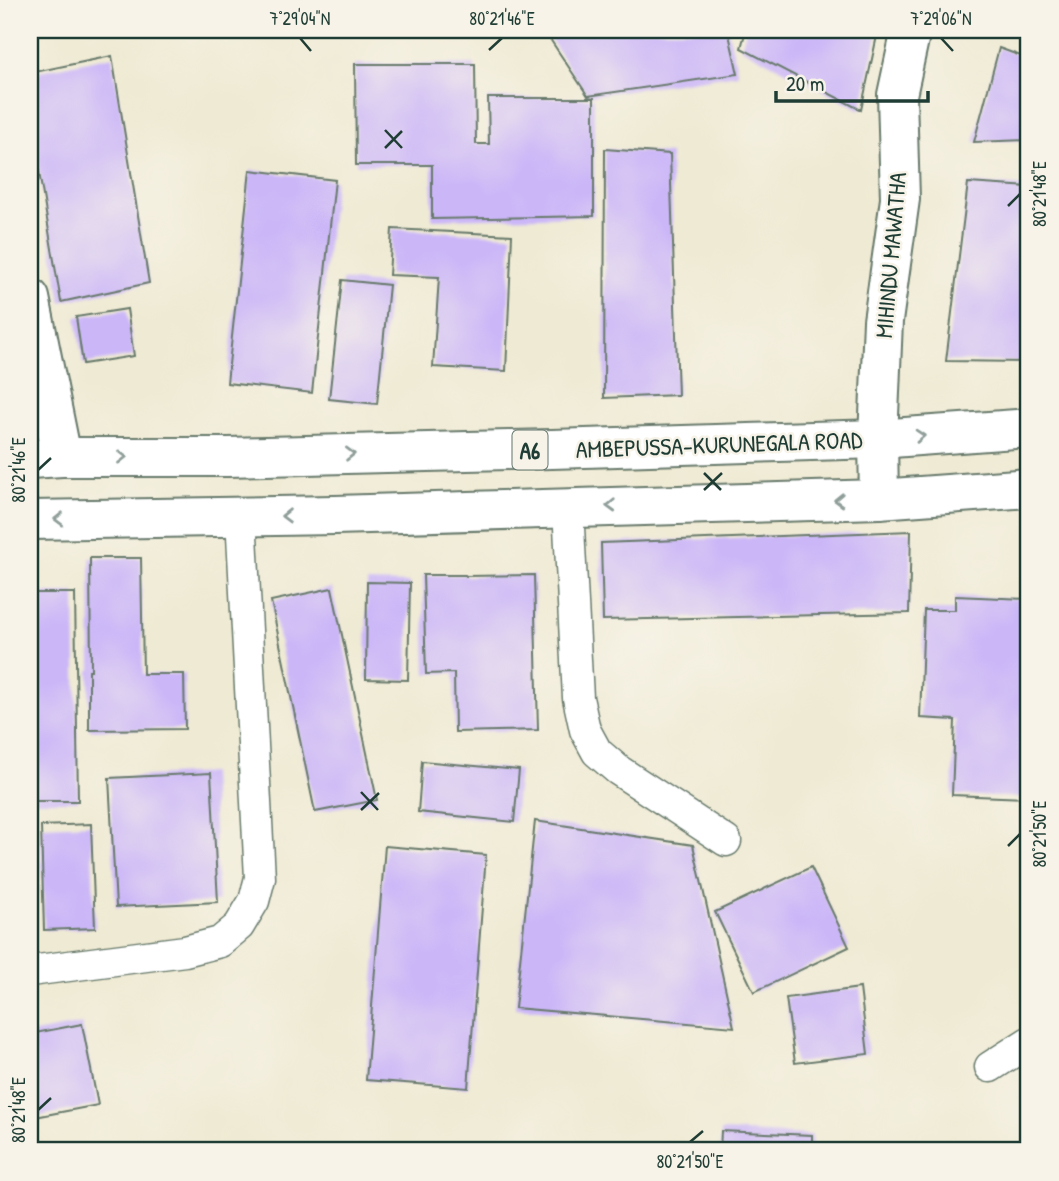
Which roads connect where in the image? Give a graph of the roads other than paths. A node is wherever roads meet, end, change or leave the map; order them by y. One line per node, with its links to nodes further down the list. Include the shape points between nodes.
1 (911, 30): 4 (main road, MIHINDU MAWATHA, via 897,95 900,199 883,321)
2 (30, 299): 5 (main road)
3 (1029, 428): 4 (main road, AMBEPUSSA-KURUNEGALA ROAD / A6, one-way to 3)
4 (878, 439): 5 (main road, AMBEPUSSA-KURUNEGALA ROAD / A6, one-way to 4); 7 (main road, MIHINDU MAWATHA)
5 (46, 458)
6 (1029, 488): 7 (main road)
7 (879, 499): 8 (main road, one-way to 8)
8 (568, 508): 9 (main road, one-way to 9); 11 (lane, via 578,698 585,730 597,752 618,770)
9 (241, 516): 10 (main road, one-way to 10); 12 (lane, via 260,878 254,901 239,926 220,942 185,951)
10 (30, 520)
11 (726, 841)
12 (30, 971)
13 (1029, 1042): 14 (lane)
14 (989, 1067)

